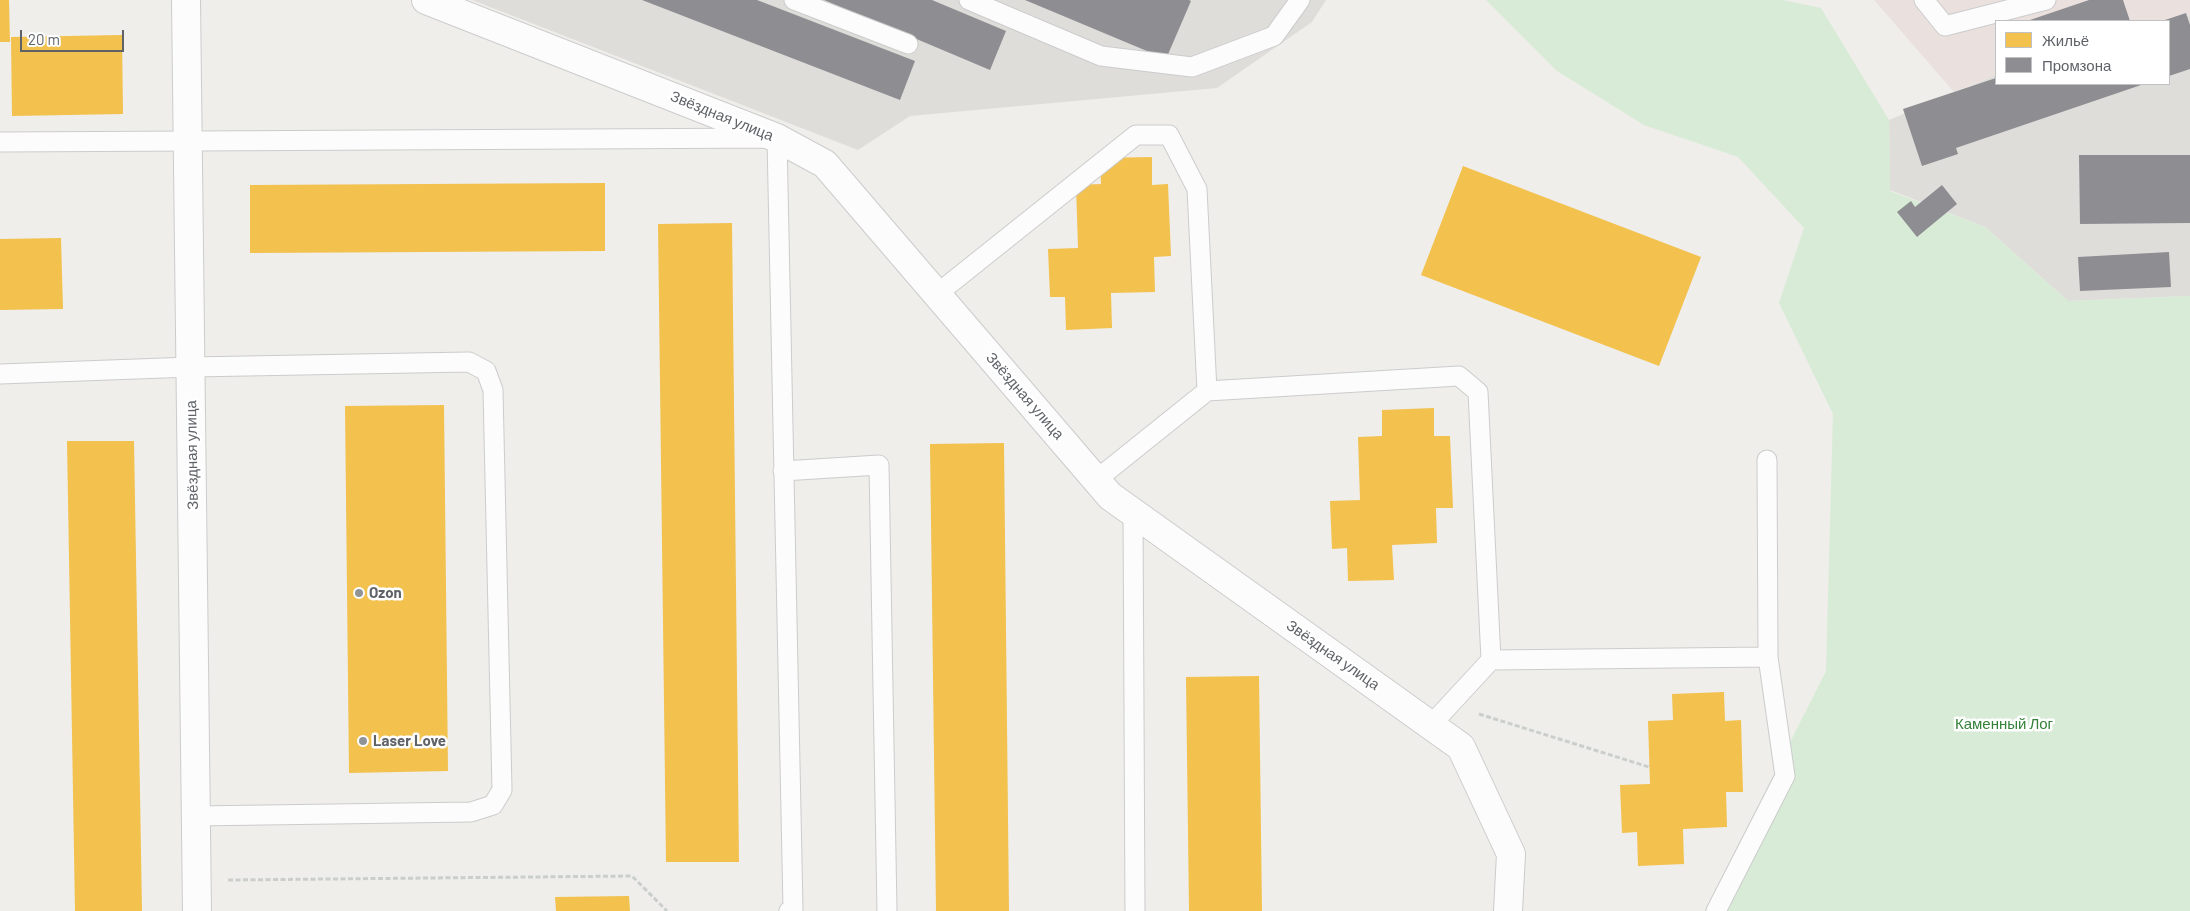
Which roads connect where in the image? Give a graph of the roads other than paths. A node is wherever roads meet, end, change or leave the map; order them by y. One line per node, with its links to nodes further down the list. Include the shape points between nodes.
1 (186, 0): 10 (street, Звёздная улица)
2 (426, 0): 9 (street, Звёздная улица)
3 (794, 0): 8 (lane)
4 (969, 0): 5 (lane, via 1102,56 1192,67 1274,36)
5 (1300, 0)
6 (1924, 0): 7 (lane, via 1946,26)
7 (2046, 0)
8 (908, 44)
9 (777, 138): 10 (lane); 12 (street, Звёздная улица, via 826,164); 17 (lane)
10 (188, 141): 11 (lane); 13 (street, Звёздная улица)
11 (0, 142)
12 (937, 294): 15 (lane, via 1136,135 1169,134 1197,189); 18 (street, Звёздная улица)
13 (191, 367): 14 (lane); 23 (street, Звёздная улица); 23 (lane, via 469,362 486,371 493,390 502,790 493,805 471,812)
14 (0, 374)
15 (1207, 390): 18 (lane); 21 (lane, via 1459,376 1478,392)
16 (1768, 460): 20 (lane)
17 (783, 471): 25 (lane, via 793,909); 26 (lane, via 879,465)
18 (1096, 480): 19 (street, Звёздная улица, via 1110,496)
19 (1133, 512): 22 (street, Звёздная улица); 27 (lane)
20 (1768, 657): 21 (lane); 29 (lane, via 1785,776)
21 (1491, 660): 22 (lane)
22 (1431, 725): 28 (street, Звёздная улица, via 1461,747 1511,854)
23 (196, 816): 24 (street, Звёздная улица)
24 (197, 911)
25 (789, 911)
26 (888, 911)
27 (1135, 911)
28 (1508, 911)
29 (1716, 911)

